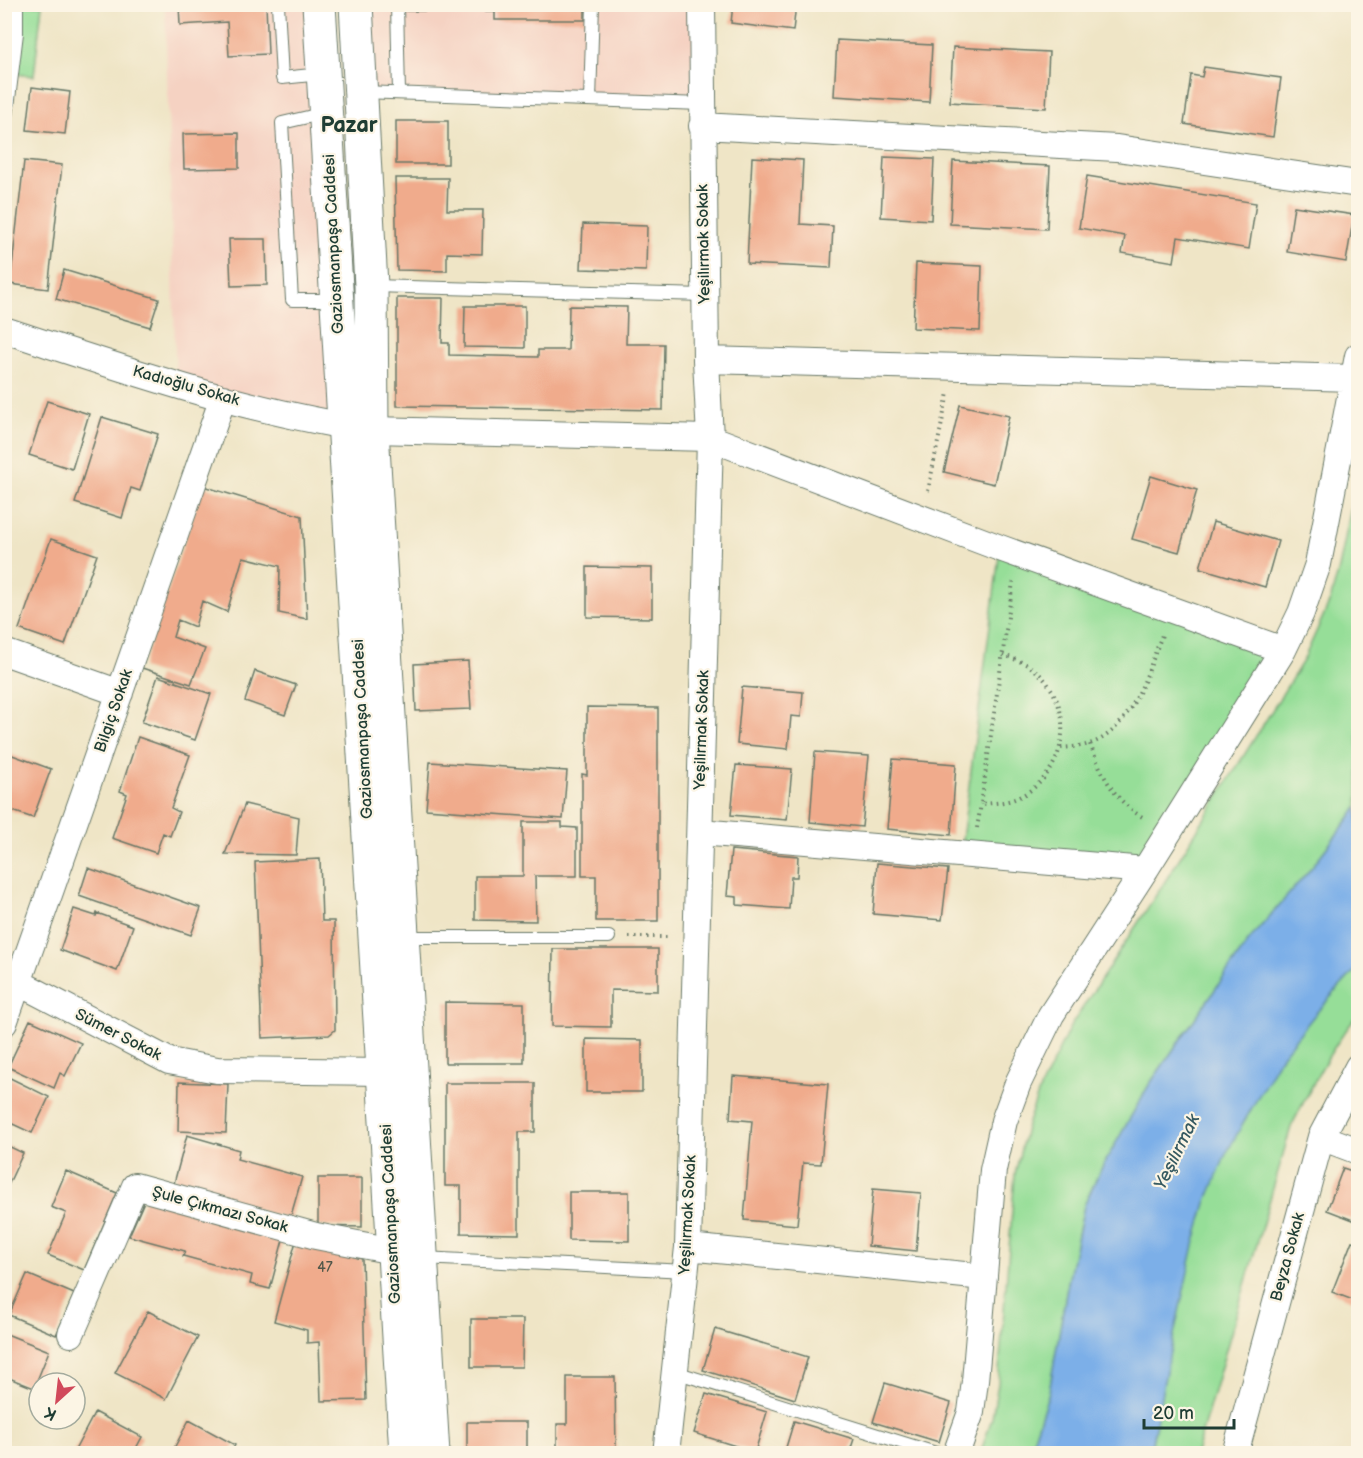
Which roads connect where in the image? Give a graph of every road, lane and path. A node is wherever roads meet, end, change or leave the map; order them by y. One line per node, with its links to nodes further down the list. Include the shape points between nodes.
1 (17, 4): 14 (lane)
2 (278, 4): 8 (lane, via 282,78)
3 (320, 4): 8 (main road, Gaziosmanpaşa Caddesi)
4 (356, 4): 9 (main road, Gaziosmanpaşa Caddesi)
5 (397, 4): 10 (lane)
6 (593, 4): 11 (lane)
7 (702, 4): 13 (street, Yeşilırmak Sokak)
8 (324, 74): 12 (main road, Gaziosmanpaşa Caddesi)
9 (360, 92): 10 (lane); 16 (main road, Gaziosmanpaşa Caddesi)
10 (399, 93): 11 (lane)
11 (590, 100): 13 (lane)
12 (326, 113): 18 (main road, Gaziosmanpaşa Caddesi); 18 (lane, via 282,123 292,300)
13 (702, 115): 15 (street, via 1117,148); 17 (street, Yeşilırmak Sokak)
14 (4, 141)
15 (1359, 184)
16 (371, 286): 17 (lane); 24 (main road, Gaziosmanpaşa Caddesi)
17 (705, 295): 20 (street, Yeşilırmak Sokak)
18 (337, 300): 24 (main road, Gaziosmanpaşa Caddesi)
19 (4, 330): 23 (street, Kadıoğlu Sokak)
20 (706, 360): 21 (street); 25 (street, Yeşilırmak Sokak)
21 (953, 367): 22 (street); 26 (path)
22 (1356, 367): 29 (street, via 1318,564)
23 (223, 398): 24 (street, Kadıoğlu Sokak); 32 (street, Bilgiç Sokak)
24 (358, 428): 25 (street, Kadıoğlu Sokak); 38 (main road, Gaziosmanpaşa Caddesi); 44 (main road, Gaziosmanpaşa Caddesi)
25 (710, 438): 26 (street, Kadıoğlu Sokak); 36 (street, Yeşilırmak Sokak)
26 (923, 519): 27 (street, Kadıoğlu Sokak)
27 (1018, 554): 28 (street, Kadıoğlu Sokak); 31 (path)
28 (1171, 610): 29 (street, Kadıoğlu Sokak); 33 (path, via 1131,708 1106,736)
29 (1283, 650): 35 (street)
30 (4, 652): 32 (street)
31 (1003, 655): 34 (path, via 1035,669 1047,682 1062,714); 34 (path, via 981,804 1016,799 1031,790 1049,772)
32 (120, 693): 41 (street, Bilgiç Sokak)
33 (1090, 744): 34 (path); 35 (path, via 1100,771 1123,804 1147,820)
34 (1061, 748)
35 (1172, 827): 37 (street)
36 (700, 832): 37 (street); 40 (street, Yeşilırmak Sokak)
37 (1145, 870): 49 (street, via 1051,1015 1018,1083 993,1170)
38 (403, 937): 39 (lane); 47 (main road, Gaziosmanpaşa Caddesi)
39 (609, 937): 40 (path)
40 (697, 937): 48 (street, Yeşilırmak Sokak)
41 (12, 979): 42 (street, Bilgiç Sokak); 44 (street, Sümer Sokak, via 169,1061 217,1070)
42 (4, 1023)
43 (1359, 1067): 45 (street, Beyza Sokak)
44 (383, 1072): 47 (main road, Gaziosmanpaşa Caddesi)
45 (1321, 1137): 46 (street); 57 (street, Beyza Sokak)
46 (1359, 1151)
47 (406, 1254): 48 (lane); 50 (street, Şule Çıkmazı Sokak, via 316,1236 135,1186); 52 (main road, Gaziosmanpaşa Caddesi); 53 (main road, Gaziosmanpaşa Caddesi)
48 (687, 1259): 49 (street); 51 (street, Yeşilırmak Sokak)
49 (984, 1277): 56 (street, via 971,1412)
50 (71, 1334)
51 (675, 1372): 54 (street, Yeşilırmak Sokak); 55 (lane)
52 (406, 1454)
53 (433, 1454)
54 (666, 1454)
55 (939, 1454)
56 (956, 1454)
57 (1234, 1454)

